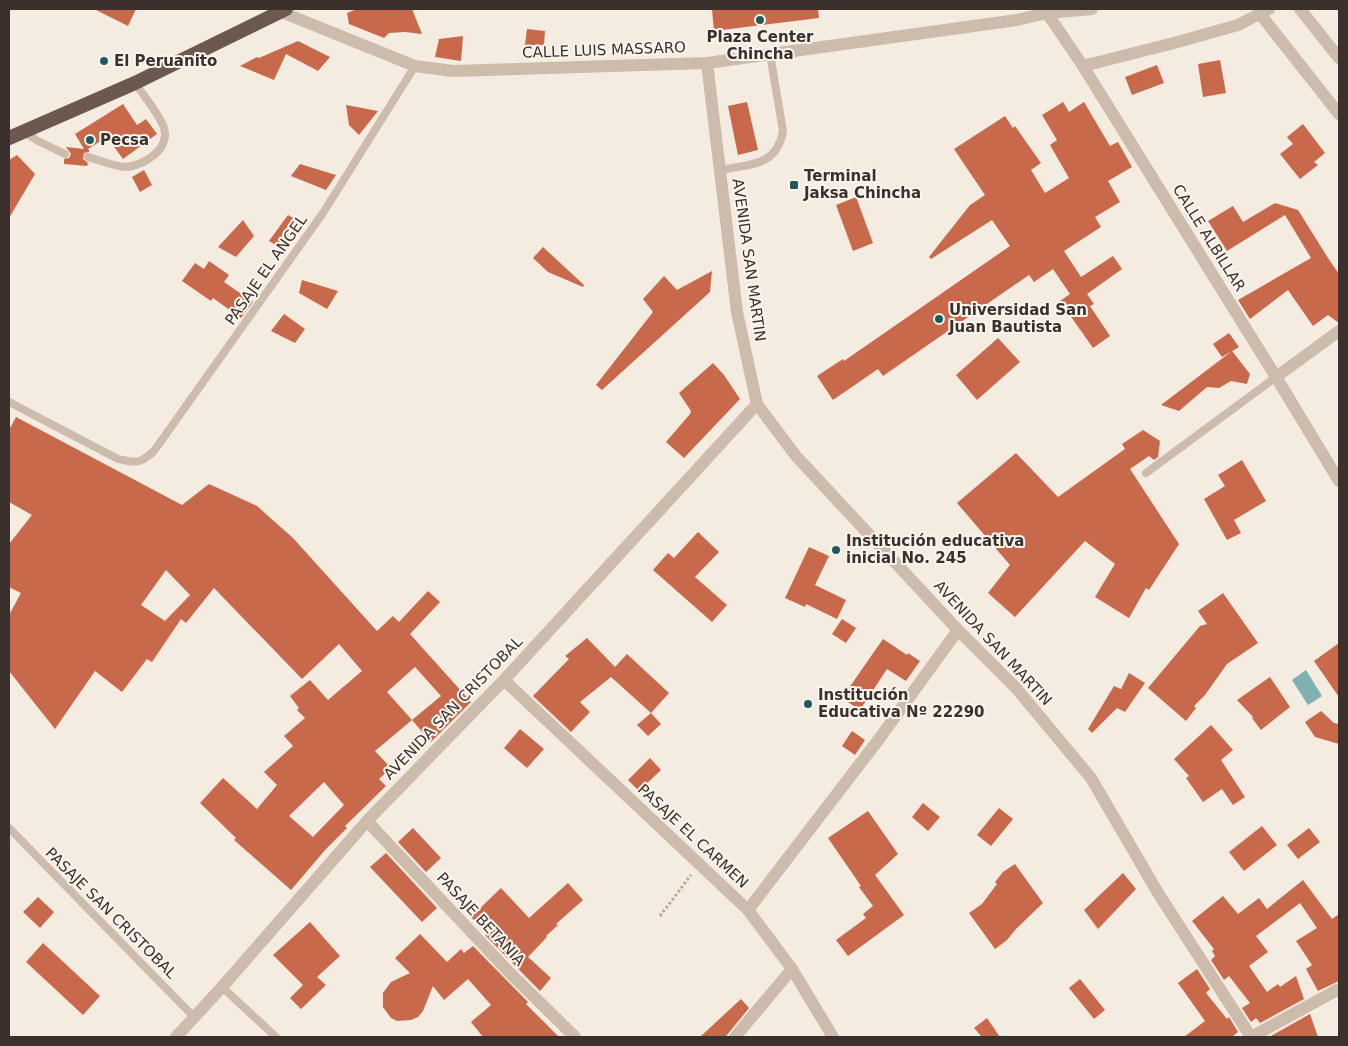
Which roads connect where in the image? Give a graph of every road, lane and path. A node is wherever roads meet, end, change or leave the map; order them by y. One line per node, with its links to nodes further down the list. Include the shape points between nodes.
1 (280, 9): 10 (street, CALLE LUIS MASSARO); 12 (highway)
2 (1092, 9): 5 (street, CALLE LUIS MASSARO)
3 (1300, 9): 8 (street)
4 (1265, 11): 11 (street, via 1238,25); 13 (street)
5 (1047, 13): 6 (street, CALLE LUIS MASSARO); 11 (street, CALLE ALBILLAR)
6 (1015, 15): 7 (street, CALLE LUIS MASSARO)
7 (770, 54): 9 (street, CALLE LUIS MASSARO); 18 (lane, via 783,131 781,143 764,161)
8 (1339, 58)
9 (707, 63): 10 (street, CALLE LUIS MASSARO, via 453,71); 18 (street, AVENIDA SAN MARTIN)
10 (415, 66): 21 (lane, PASAJE EL ANGEL, via 322,213 154,451 144,460 131,462 118,458)
11 (1083, 66): 20 (street, CALLE ALBILLAR)
12 (134, 83): 14 (highway); 17 (lane, via 164,126 166,136 162,147 152,157 126,167)
13 (1339, 114)
14 (24, 132): 15 (highway); 16 (lane)
15 (9, 138)
16 (65, 154)
17 (88, 157)
18 (720, 170): 22 (street, AVENIDA SAN MARTIN, via 737,312)
19 (1339, 332): 20 (street)
20 (1276, 377): 23 (lane); 24 (street, CALLE ALBILLAR)
21 (9, 402)
22 (757, 404): 25 (street, AVENIDA SAN MARTIN, via 796,456); 26 (street, AVENIDA SAN CRISTOBAL)
23 (1146, 473)
24 (1339, 481)
25 (958, 630): 30 (street); 41 (street, AVENIDA SAN MARTIN, via 1016,688 1091,778 1158,893)
26 (504, 680): 27 (street, AVENIDA SAN CRISTOBAL); 29 (street, PASAJE EL CARMEN)
27 (366, 821): 33 (street, AVENIDA SAN CRISTOBAL); 38 (street, PASAJE BETANIA)
28 (9, 828): 35 (lane, PASAJE SAN CRISTOBAL)
29 (699, 864): 30 (street, PASAJE EL CARMEN); 31 (path)
30 (748, 910): 32 (street, PASAJE EL CARMEN)
31 (660, 916)
32 (792, 969): 39 (street); 40 (street, PASAJE EL CARMEN)
33 (222, 987): 35 (street, AVENIDA SAN CRISTOBAL); 37 (lane)
34 (1339, 989): 41 (street)
35 (194, 1017): 36 (street, AVENIDA SAN CRISTOBAL)
36 (176, 1037)
37 (276, 1037)
38 (575, 1037)
39 (735, 1037)
40 (833, 1037)
41 (1251, 1037)

